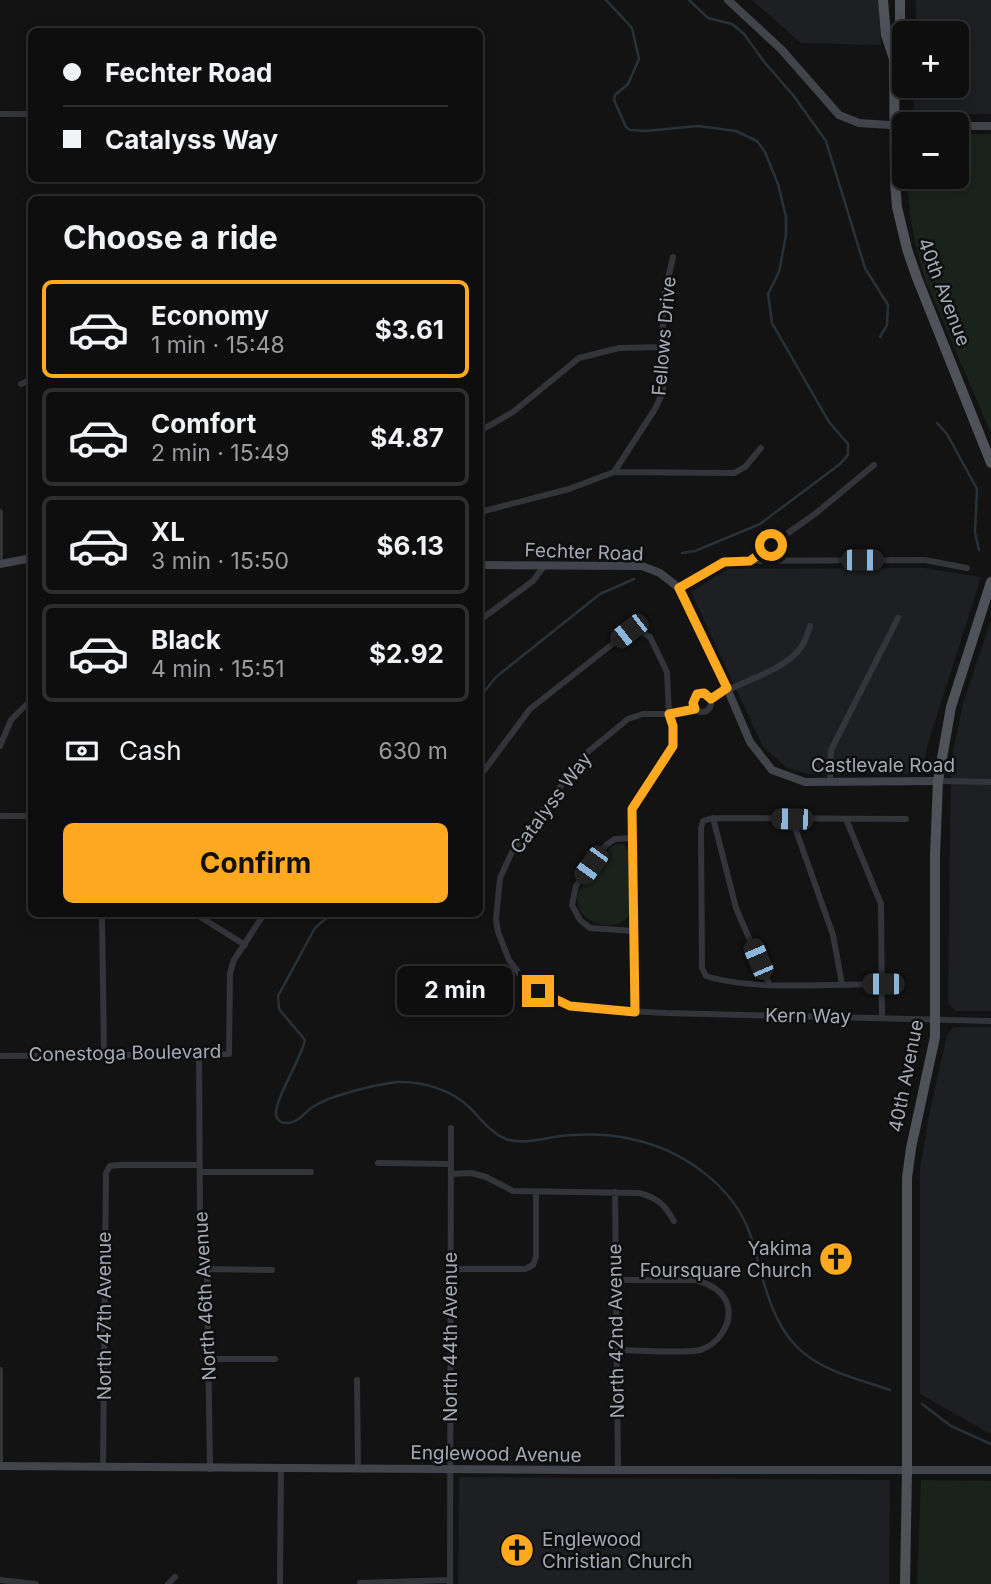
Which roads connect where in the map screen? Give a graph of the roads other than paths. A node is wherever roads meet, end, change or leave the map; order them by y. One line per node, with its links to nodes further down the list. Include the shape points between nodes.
1 (728, 0): 8 (street, via 781,49 839,115 859,123)
2 (883, 0): 5 (main road)
3 (900, 0): 4 (main road)
4 (900, 21)
5 (892, 53)
6 (0, 114): 7 (street)
7 (28, 114)
8 (892, 125)
9 (969, 126): 10 (street)
10 (991, 126)
11 (898, 189): 18 (main road, 40th Avenue, via 907,249)
12 (673, 257): 13 (street, Fellows Drive, via 663,301)
13 (664, 346): 16 (street, via 631,346 579,358 513,412); 20 (street, Fellows Drive, via 660,401)
14 (28, 381): 15 (street)
15 (22, 384)
16 (483, 428)
17 (761, 448): 20 (street, via 734,473)
18 (991, 463)
19 (874, 465): 25 (street)
20 (614, 472): 21 (street)
21 (483, 511)
22 (0, 512): 24 (street)
23 (28, 558): 24 (street)
24 (0, 561)
25 (750, 561): 28 (street, via 925,560); 30 (street, via 724,562)
26 (483, 565): 27 (street, Fechter Road)
27 (545, 565): 30 (street, Fechter Road, via 642,566); 31 (street, via 533,581)
28 (967, 568)
29 (991, 582): 41 (main road, 40th Avenue, via 951,707)
30 (679, 588): 34 (street, Castlevale Road)
31 (483, 618)
32 (898, 618): 42 (street, via 831,750)
33 (810, 626): 34 (street, Catalyss Way, via 804,643 789,660)
34 (727, 688): 35 (street, Catalyss Way); 42 (street, Castlevale Road, via 750,743 772,770 805,782)
35 (711, 699): 37 (street, Catalyss Way, via 706,711); 37 (street, Catalyss Way, via 697,694)
36 (28, 703): 39 (street, via 11,720)
37 (695, 709): 38 (street, Catalyss Way)
38 (669, 714): 40 (street, via 667,672 647,633 629,631 530,709); 50 (street, via 673,746 632,809); 59 (street, Catalyss Way, via 628,719 584,755 512,852 496,895 498,932 509,960 525,981 570,1006)
39 (0, 746)
40 (483, 772)
41 (938, 781): 42 (street, Castlevale Road); 43 (street, Castlevale Road); 62 (main road, 40th Avenue)
42 (830, 782)
43 (991, 782)
44 (0, 816): 45 (street)
45 (28, 816)
46 (713, 818): 47 (street); 56 (street, via 736,908); 56 (street, via 703,821 701,828 702,968 706,976 721,981)
47 (792, 819): 48 (street); 57 (street, via 833,935)
48 (846, 819): 49 (street); 58 (street, via 881,904)
49 (906, 819)
50 (632, 838): 54 (street); 54 (street, via 606,845 576,886 572,905 590,928)
51 (102, 917): 65 (street)
52 (201, 917): 55 (street)
53 (262, 917): 55 (street, Conestoga Boulevard)
54 (634, 931): 59 (street)
55 (245, 945): 64 (street, Conestoga Boulevard, via 230,973 229,1054)
56 (769, 984): 57 (street)
57 (842, 984): 58 (street)
58 (883, 984): 61 (street)
59 (635, 1012): 60 (street, Catalyss Way)
60 (666, 1013): 61 (street, Kern Way)
61 (882, 1017): 62 (street, Kern Way)
62 (936, 1021): 63 (street, Kern Way); 93 (main road, 40th Avenue, via 906,1178)
63 (991, 1021)
64 (199, 1054): 65 (street, Conestoga Boulevard); 70 (street)
65 (104, 1055): 66 (street, Conestoga Boulevard)
66 (0, 1056)
67 (451, 1128): 69 (street, North 44th Avenue)
68 (378, 1163): 69 (street)
69 (451, 1164): 72 (street, North 44th Avenue)
70 (200, 1168): 71 (street); 76 (street, North 46th Avenue, via 200,1228); 87 (street, North 47th Avenue, via 110,1166 105,1179)
71 (311, 1172)
72 (451, 1174): 73 (street, via 471,1173 513,1191); 77 (street, North 44th Avenue)
73 (536, 1192): 74 (street); 77 (street, via 537,1257 533,1265 525,1269)
74 (615, 1192): 75 (street, via 655,1197); 79 (street, North 42nd Avenue)
75 (674, 1221)
76 (207, 1269): 78 (street); 81 (street, North 46th Avenue)
77 (451, 1269): 91 (street, North 44th Avenue)
78 (272, 1270)
79 (616, 1280): 80 (street, North 42nd Avenue); 80 (street, via 696,1280 715,1288 728,1307 725,1329 698,1350)
80 (617, 1350): 92 (street, North 42nd Avenue)
81 (209, 1359): 82 (street); 90 (street, North 46th Avenue)
82 (275, 1359)
83 (0, 1370): 85 (street)
84 (357, 1380): 89 (street)
85 (0, 1415): 86 (street)
86 (0, 1466): 87 (street, Englewood Avenue)
87 (103, 1467): 90 (street, Englewood Avenue)
88 (281, 1468): 89 (street, Englewood Avenue); 90 (street, Englewood Avenue); 101 (street)
89 (358, 1468): 91 (street, Englewood Avenue)
90 (210, 1469)
91 (450, 1469): 92 (street, Englewood Avenue); 97 (street, North 44th Avenue)
92 (618, 1470): 93 (street, Englewood Avenue)
93 (907, 1470): 94 (street, Englewood Avenue); 102 (main road, 40th Avenue)
94 (991, 1470)
95 (175, 1577): 100 (street)
96 (0, 1580): 99 (street)
97 (450, 1582): 98 (street)
98 (360, 1583)
99 (36, 1584)
100 (168, 1584)
101 (280, 1584)
102 (905, 1584)

